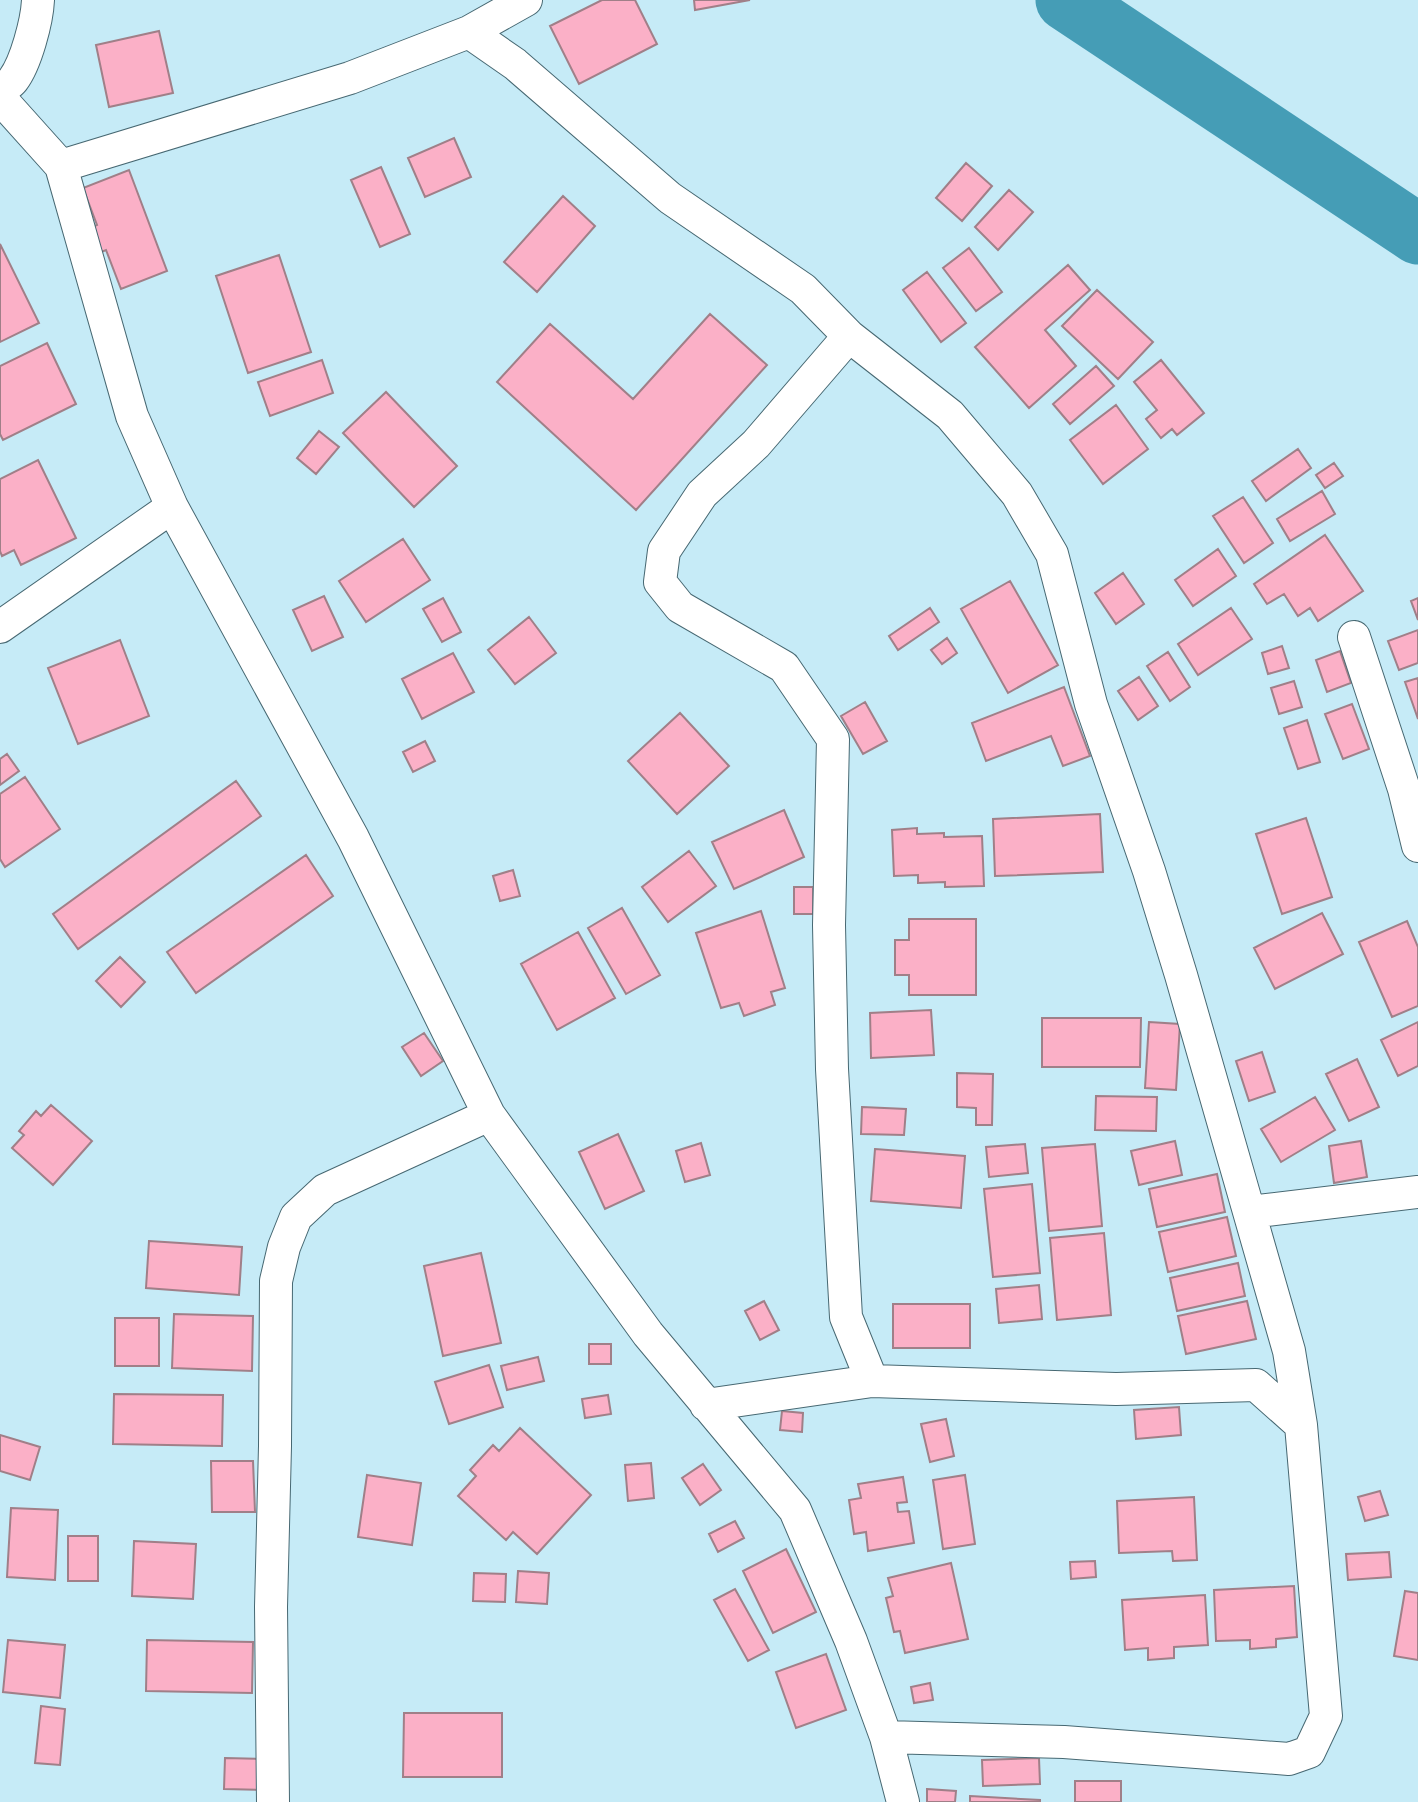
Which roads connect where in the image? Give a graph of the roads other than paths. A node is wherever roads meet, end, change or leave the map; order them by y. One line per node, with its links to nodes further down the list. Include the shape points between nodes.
1 (38, 0): 4 (street, via 25,54 13,80)
2 (526, 0): 3 (street)
3 (469, 32): 6 (street, via 350,78); 7 (street, via 515,64 670,198 803,289)
4 (0, 91)
5 (0, 98): 6 (street)
6 (61, 166): 8 (street, via 132,415)
7 (849, 336): 14 (street, via 950,415 1017,494 1052,554 1091,704 1149,871); 16 (street, via 756,444 702,494 664,551 660,582 680,607 784,667 832,739 832,1069 846,1317)
8 (172, 507): 9 (street); 12 (street, via 353,838)
9 (0, 627)
10 (1354, 637): 11 (street)
11 (1418, 846)
12 (489, 1115): 18 (street, via 648,1334); 21 (street, via 325,1190 296,1217 284,1247 276,1281)
13 (1418, 1192): 14 (street)
14 (1250, 1212): 15 (street)
15 (1289, 1350): 17 (street); 19 (street)
16 (872, 1381): 17 (street, via 1116,1389); 18 (street)
17 (1256, 1385): 19 (street)
18 (706, 1405): 20 (street, via 795,1510)
19 (1301, 1425): 20 (street, via 1326,1716 1309,1752 1289,1759 1064,1742)
20 (886, 1737): 22 (street)
21 (273, 1802)
22 (903, 1802)

